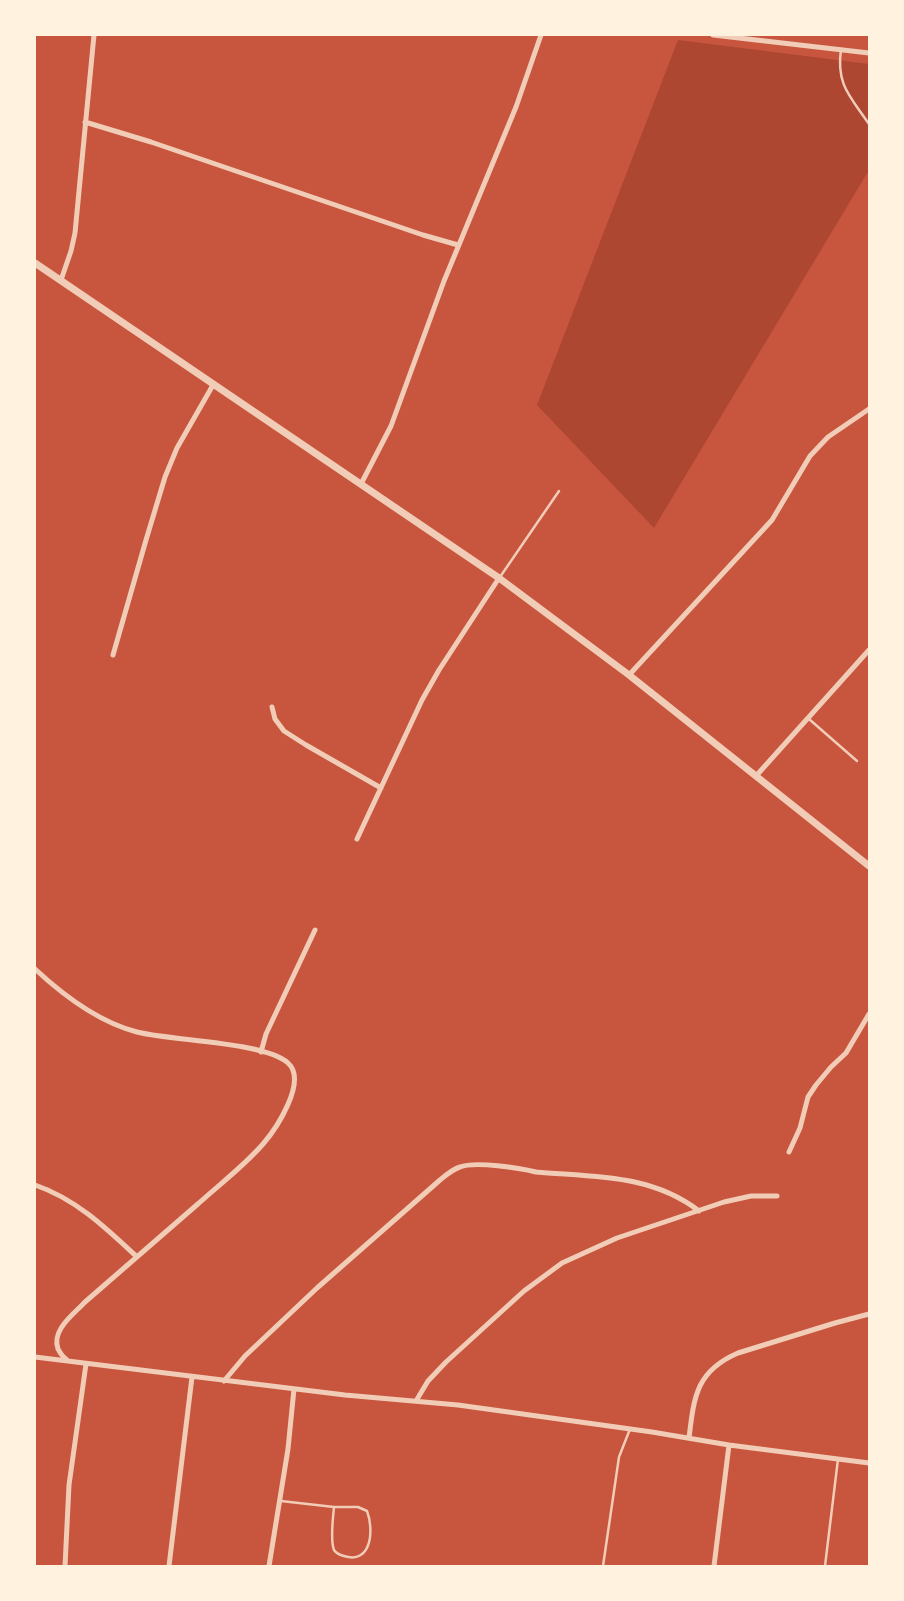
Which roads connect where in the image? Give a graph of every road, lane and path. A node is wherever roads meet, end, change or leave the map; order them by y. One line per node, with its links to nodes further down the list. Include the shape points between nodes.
1 (94, 35): 7 (street)
2 (541, 35): 9 (street, via 516,107)
3 (713, 35): 4 (street)
4 (744, 37): 5 (street)
5 (841, 49): 6 (street); 8 (lane, via 843,86)
6 (869, 53)
7 (85, 122): 9 (street); 11 (street, via 75,233)
8 (869, 124)
9 (458, 245): 14 (street, via 391,426)
10 (35, 263): 11 (street)
11 (61, 280): 12 (street)
12 (214, 385): 14 (street); 18 (street, via 177,448 165,477)
13 (869, 409): 19 (street, via 828,437 810,456 772,520)
14 (361, 484): 16 (street)
15 (559, 491): 16 (lane)
16 (499, 578): 19 (street); 24 (street, via 422,700)
17 (869, 650): 21 (street)
18 (113, 655)
19 (629, 675): 23 (street)
20 (272, 707): 24 (street, via 275,719 284,731)
21 (807, 718): 22 (lane); 23 (street)
22 (857, 761)
23 (756, 776): 26 (street)
24 (381, 788): 25 (street)
25 (357, 839)
26 (869, 866)
27 (315, 930): 30 (street, via 266,1034)
28 (35, 969): 30 (street, via 85,1009 118,1026 175,1040)
29 (869, 1014): 31 (street, via 846,1053 808,1097 800,1128)
30 (261, 1052): 35 (street, via 289,1064 296,1080 272,1133 230,1177)
31 (789, 1152)
32 (35, 1185): 35 (street, via 84,1210)
33 (777, 1196): 34 (street, via 734,1199)
34 (699, 1211): 41 (street, via 668,1192 634,1181 521,1168 460,1166 317,1288 244,1356); 43 (street, via 617,1238 549,1271 446,1362 428,1381)
35 (137, 1257): 38 (street, via 63,1324 56,1342)
36 (869, 1314): 45 (street, via 725,1359 706,1374 696,1396)
37 (35, 1358): 38 (street)
38 (68, 1362): 39 (street)
39 (86, 1364): 40 (street); 51 (street, via 69,1485)
40 (192, 1377): 41 (street); 52 (street)
41 (224, 1381): 42 (street)
42 (294, 1389): 43 (street); 49 (street)
43 (416, 1401): 44 (street)
44 (630, 1429): 45 (street); 54 (lane, via 619,1457)
45 (689, 1438): 46 (street)
46 (729, 1445): 47 (street); 55 (street)
47 (838, 1459): 48 (street); 56 (lane)
48 (869, 1463)
49 (280, 1500): 50 (lane); 53 (street)
50 (334, 1507): 50 (lane, via 358,1507 367,1511 371,1521 368,1546 359,1557 350,1558 335,1551)
51 (65, 1566)
52 (169, 1566)
53 (269, 1566)
54 (603, 1566)
55 (714, 1566)
56 (825, 1566)

